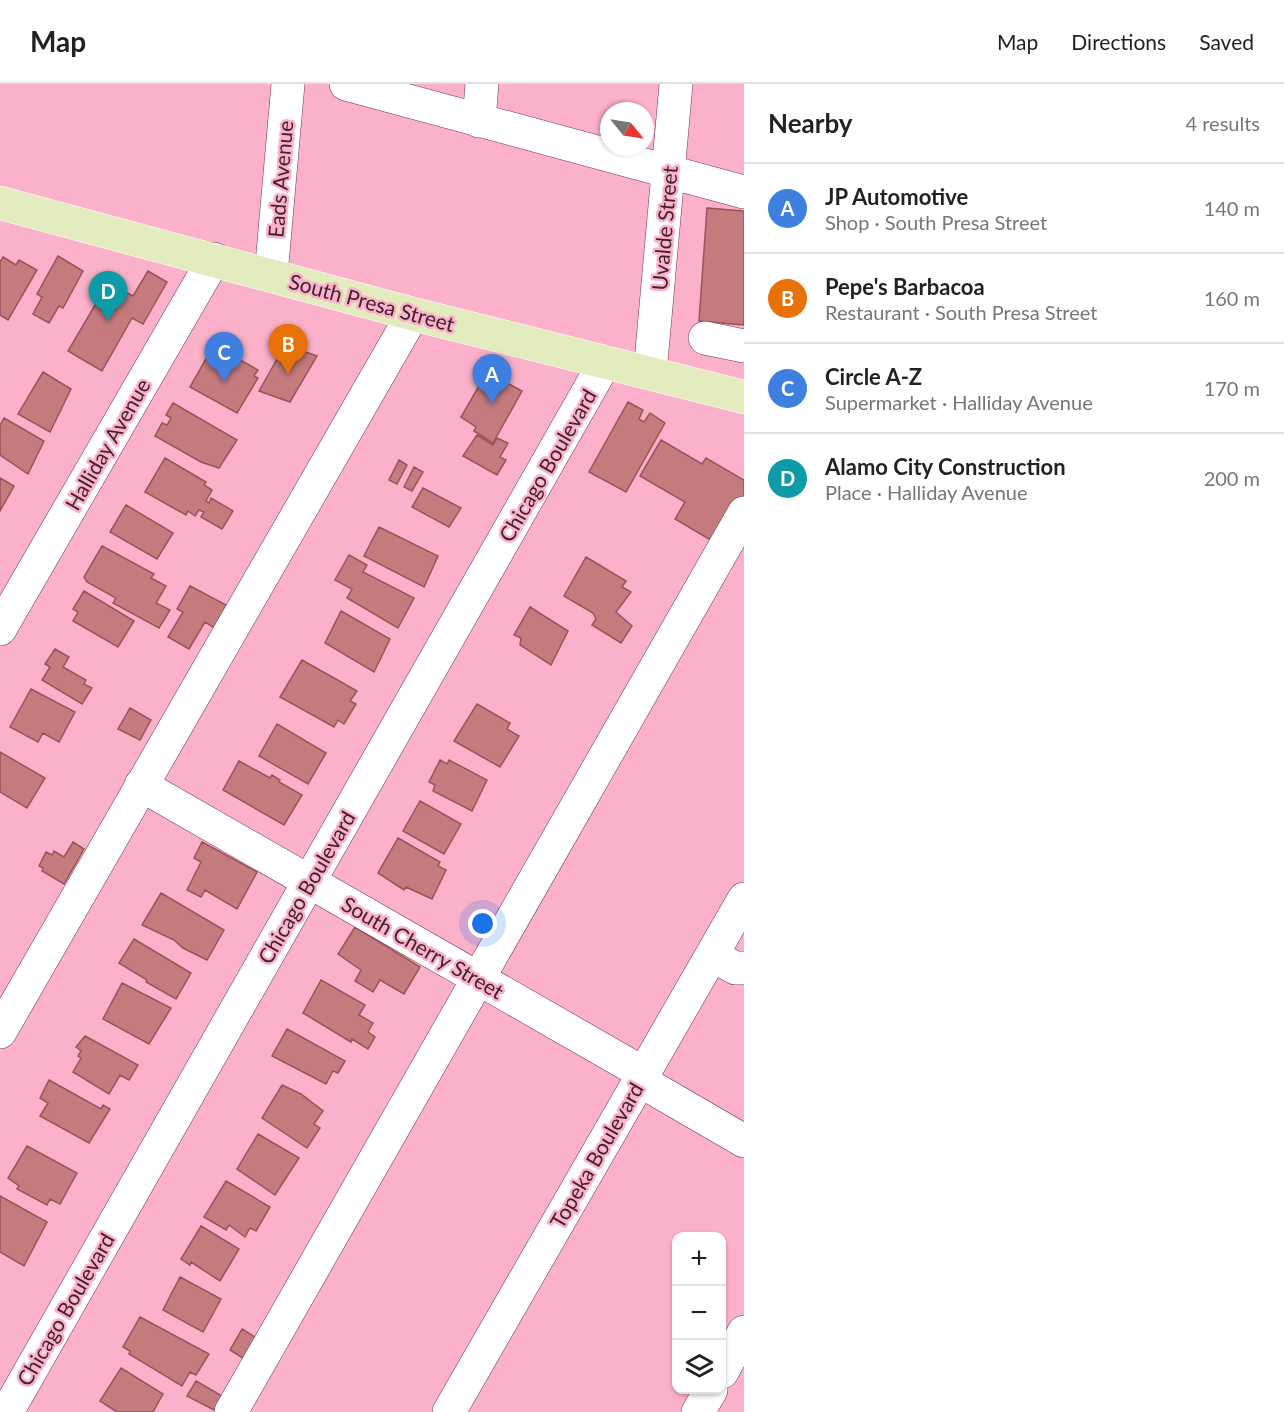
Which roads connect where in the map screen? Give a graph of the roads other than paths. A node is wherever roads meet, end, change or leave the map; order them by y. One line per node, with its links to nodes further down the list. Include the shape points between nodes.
1 (288, 84): 10 (street, Eads Avenue)
2 (346, 84): 5 (street)
3 (482, 84): 5 (street)
4 (676, 84): 6 (street, Uvalde Street)
5 (479, 121): 6 (street)
6 (669, 173): 7 (street); 15 (street, Uvalde Street)
7 (744, 192)
8 (0, 203): 9 (main road, South Presa Street)
9 (214, 259): 10 (main road, South Presa Street); 18 (street, Halliday Avenue)
10 (271, 275): 11 (main road, South Presa Street)
11 (413, 314): 14 (main road, South Presa Street); 19 (street)
12 (705, 338): 13 (street)
13 (744, 346)
14 (605, 362): 15 (main road, South Presa Street); 20 (street, Chicago Boulevard)
15 (650, 373): 16 (main road, South Presa Street)
16 (744, 397)
17 (744, 513): 24 (street)
18 (0, 629)
19 (141, 785): 20 (street, South Cherry Street); 25 (street)
20 (309, 882): 24 (street, South Cherry Street); 31 (street, Chicago Boulevard)
21 (744, 899): 22 (street, Topeka Boulevard)
22 (712, 955): 23 (street); 26 (street, Topeka Boulevard)
23 (744, 969)
24 (478, 979): 26 (street, South Cherry Street); 32 (street)
25 (0, 1032)
26 (641, 1077): 27 (street, South Cherry Street); 33 (street, Topeka Boulevard)
27 (744, 1142)
28 (744, 1332): 29 (street)
29 (726, 1365)
30 (708, 1394): 34 (street)
31 (7, 1412)
32 (231, 1412)
33 (449, 1412)
34 (698, 1412)

